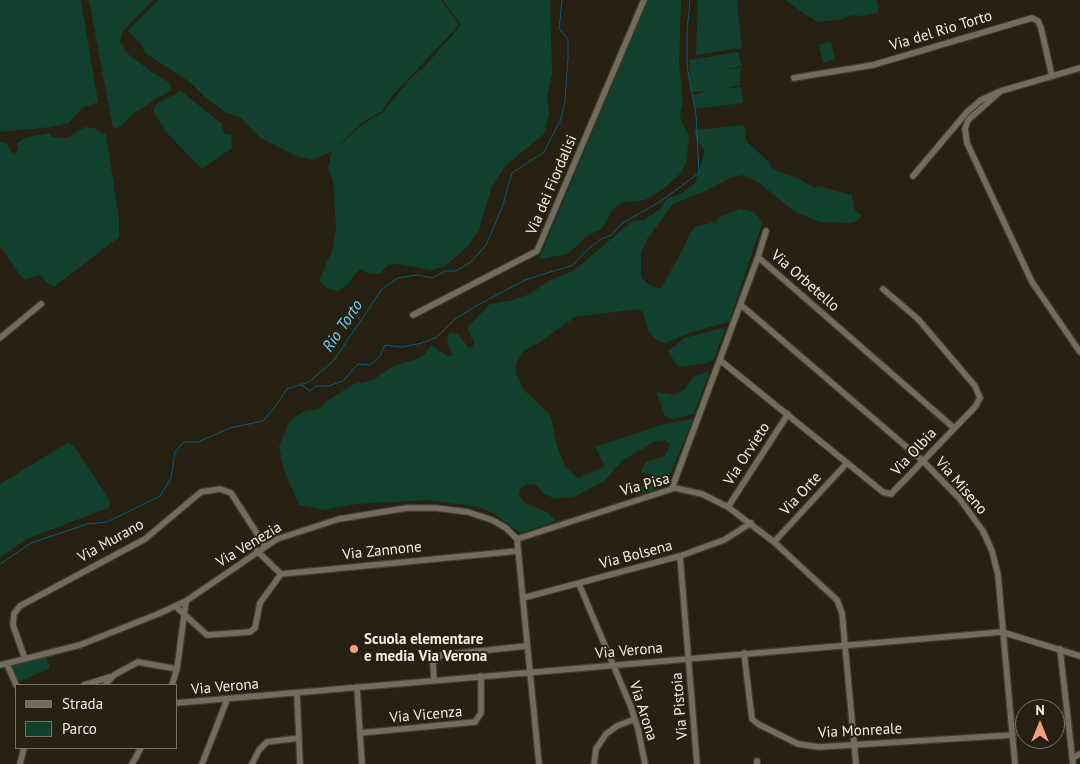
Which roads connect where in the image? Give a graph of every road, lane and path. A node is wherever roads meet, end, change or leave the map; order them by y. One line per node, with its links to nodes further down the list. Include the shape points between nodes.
1 (644, 0): 12 (street, Via dei Fiordalisi, via 537,251)
2 (1080, 68): 3 (street)
3 (1052, 76): 4 (street, Via del Rio Torto, via 1040,25 1030,18 873,65); 5 (street)
4 (794, 78)
5 (1001, 91): 6 (street, via 972,107); 14 (street, via 968,120 965,129 967,143 1032,282)
6 (913, 176)
7 (766, 231): 8 (street)
8 (758, 257): 11 (street, Via Orbetello); 17 (street, Via Orbetello)
9 (883, 289): 17 (street, Via Olbia, via 918,319 978,392 980,399 977,405)
10 (41, 304): 13 (street)
11 (741, 305): 15 (street, Via Orbetello); 18 (street, Via Miseno)
12 (413, 315)
13 (0, 338)
14 (1080, 352)
15 (721, 361): 16 (street, Via Olbia); 20 (street, Via Orbetello)
16 (788, 414): 19 (street, Via Olbia); 21 (street, Via Orvieto)
17 (954, 428): 18 (street, Via Olbia)
18 (923, 461): 19 (street, Via Olbia, via 894,492 888,494); 35 (street, Via Miseno, via 959,498 989,543 999,580)
19 (847, 463): 24 (street, Via Orte)
20 (672, 488): 21 (street, Via Pisa, via 698,493); 23 (street, Via Pisa)
21 (728, 507): 22 (street, Via Pisa)
22 (751, 523): 24 (street, Via Pisa); 28 (street, Via Bolsena, via 724,540)
23 (517, 539): 25 (street, Via Venezia, via 504,526 485,517 456,510 417,507 333,521 289,534); 27 (street)
24 (774, 542): 36 (street, Via Pisa, via 836,598 842,613)
25 (265, 546): 26 (street, Via Venezia); 42 (street, Via Murano, via 231,492 220,489 201,492 145,539 20,606 14,614 14,625)
26 (257, 551): 29 (street); 32 (street, Via Venezia)
27 (518, 551): 29 (street, Via Zannone); 31 (street)
28 (680, 556): 30 (street, Via Bolsena); 41 (street, Via Pistoia)
29 (281, 574): 34 (street, via 259,605 252,631 209,636)
30 (579, 584): 31 (street, Via Bolsena); 43 (street, Via Arona)
31 (523, 598): 37 (street)
32 (186, 601): 33 (street, Via Venezia); 34 (street)
33 (175, 606): 34 (street); 42 (street, Via Venezia, via 96,640)
34 (184, 615): 45 (street)
35 (1002, 632): 36 (street, Via Verona); 38 (street, Via Verona); 60 (street, Via Miseno)
36 (846, 644): 39 (street, Via Verona); 62 (street, Via Pisa)
37 (526, 646): 46 (street); 49 (street, via 441,655 433,664)
38 (1060, 649): 40 (street, Via Verona); 66 (street)
39 (744, 653): 41 (street, Via Verona); 62 (street, Via Monreale, via 751,715 756,723 803,745)
40 (1080, 656)
41 (687, 658): 43 (street, Via Verona); 76 (street, Via Pistoia)
42 (25, 659): 44 (street, Via Venezia)
43 (614, 664): 46 (street, Via Verona); 58 (street, Via Arona)
44 (3, 665): 50 (street)
45 (177, 669): 48 (street, via 140,662); 53 (street)
46 (530, 671): 47 (street, Via Verona); 73 (street)
47 (481, 676): 49 (street, Via Verona); 59 (street, Via Vicenza, via 481,713 475,722)
48 (110, 677): 51 (street); 52 (street)
49 (434, 680): 54 (street, Via Verona)
50 (15, 684)
51 (87, 684)
52 (106, 684)
53 (172, 684)
54 (357, 687): 55 (street, Via Verona); 59 (street)
55 (297, 693): 56 (street, Via Verona); 61 (street)
56 (227, 700): 57 (street, Via Verona); 69 (street)
57 (178, 703)
58 (635, 719): 74 (street, via 606,734 596,750); 75 (street, Via Arona)
59 (360, 733): 72 (street)
60 (1013, 735): 62 (street, Via Monreale); 78 (street, Via Miseno)
61 (298, 738): 70 (street, via 267,742); 71 (street)
62 (854, 745): 77 (street, Via Pisa)
63 (24, 749): 67 (street)
64 (141, 749): 68 (street)
65 (1080, 754): 66 (street)
66 (1073, 761)
67 (20, 764)
68 (132, 764)
69 (202, 764)
70 (252, 764)
71 (300, 764)
72 (362, 764)
73 (539, 764)
74 (594, 764)
75 (645, 764)
76 (697, 764)
77 (856, 764)
78 (1015, 764)

